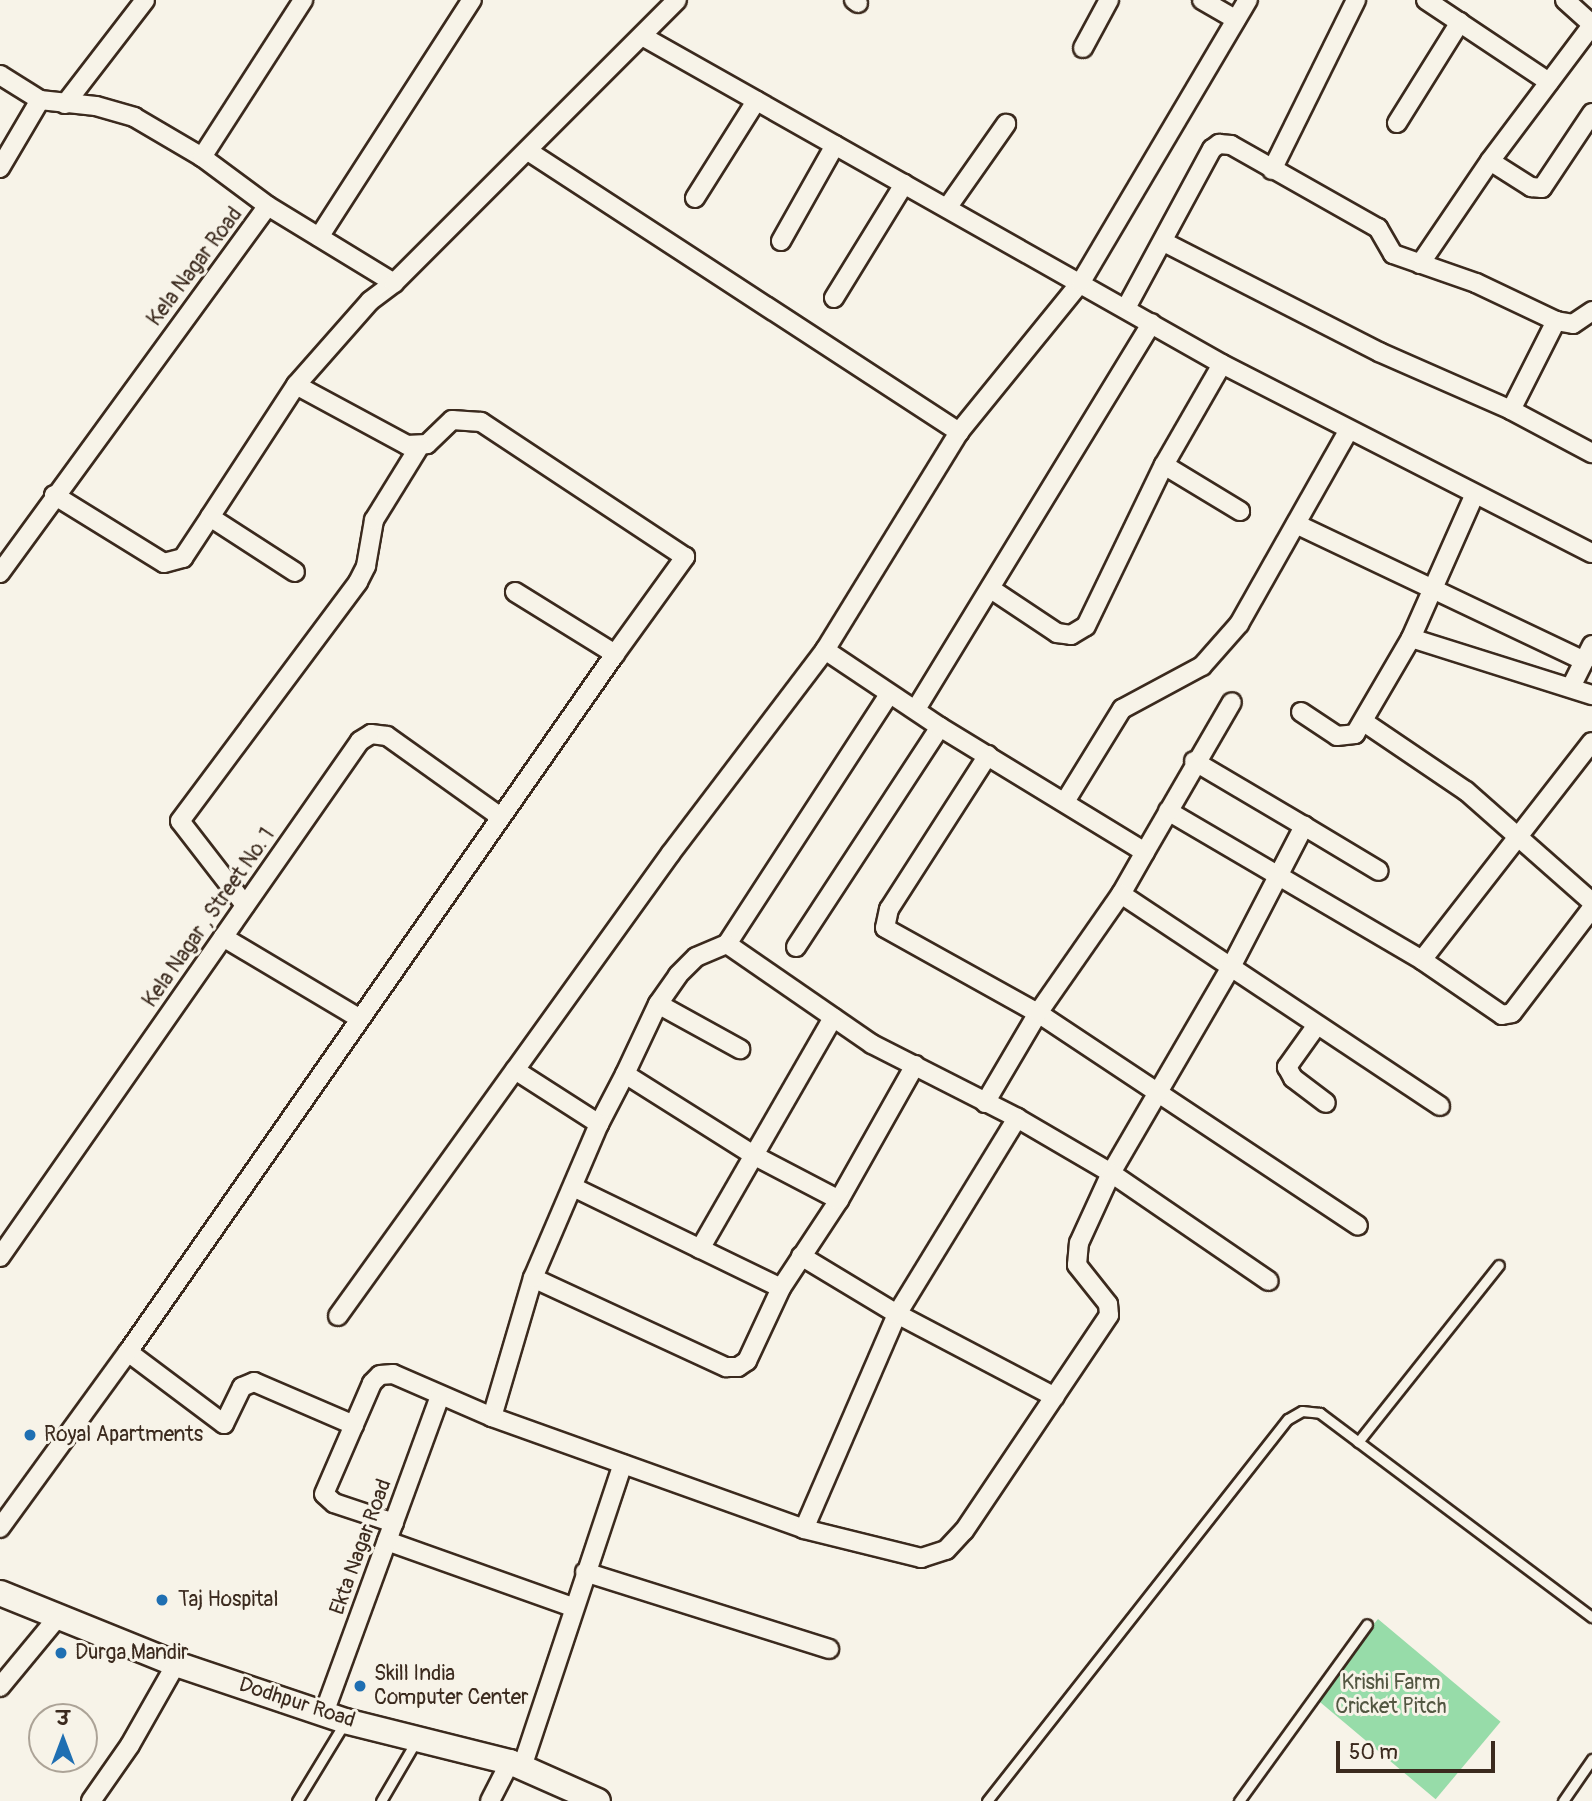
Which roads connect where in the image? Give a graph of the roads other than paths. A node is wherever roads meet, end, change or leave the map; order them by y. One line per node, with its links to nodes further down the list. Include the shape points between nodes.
1 (145, 0): 20 (street)
2 (471, 0): 34 (street)
3 (677, 0): 14 (street)
4 (1109, 0): 15 (street)
5 (1202, 0): 11 (street)
6 (1248, 0): 11 (street)
7 (1356, 0): 29 (street)
8 (1426, 0): 12 (street)
9 (1565, 0): 13 (street)
10 (294, 3): 26 (street)
11 (1236, 20): 38 (street)
12 (1460, 22): 17 (street); 22 (street)
13 (1592, 25): 17 (street)
14 (642, 36): 19 (street); 25 (street)
15 (1083, 48)
16 (0, 75): 18 (street)
17 (1549, 82): 27 (street)
18 (40, 100): 20 (street, Kela Nagar Road); 28 (street)
19 (756, 100): 24 (street); 31 (street)
20 (65, 104): 26 (street, Kela Nagar Road, via 96,106 134,117)
21 (1592, 113): 27 (street, via 1542,188 1531,187)
22 (1397, 123)
23 (1006, 124): 33 (street)
24 (835, 145): 30 (street); 35 (street)
25 (528, 151): 39 (street); 49 (street)
26 (202, 157): 32 (street, Kela Nagar Road)
27 (1490, 161): 37 (street)
28 (0, 168)
29 (1272, 170): 36 (street, via 1231,145 1212,149); 37 (street, via 1378,228 1392,254)
30 (904, 184): 33 (street); 40 (street)
31 (695, 198)
32 (268, 206): 34 (street); 53 (street, Kela Nagar Road)
33 (947, 208): 38 (street)
34 (319, 237): 39 (street)
35 (781, 241)
36 (1164, 242): 41 (street); 47 (street, via 1379,352)
37 (1420, 264): 43 (street, via 1476,283)
38 (1082, 282): 41 (street); 49 (street)
39 (394, 283): 46 (street, via 361,310)
40 (834, 298)
41 (1126, 308): 44 (street)
42 (1592, 311): 43 (street, via 1573,324)
43 (1556, 321): 47 (street)
44 (1152, 323): 45 (street); 62 (street)
45 (1222, 364): 48 (street); 52 (street)
46 (296, 385): 50 (street, via 407,445); 56 (street)
47 (1511, 410): 51 (street)
48 (1348, 431): 54 (street); 57 (street)
49 (958, 432): 65 (street)
50 (419, 447): 67 (street, via 452,420 481,422 685,557); 89 (street, via 374,520 366,566 358,582 180,821)
51 (1592, 453)
52 (1164, 465): 55 (street); 62 (street, via 1086,626 1072,635 1057,633)
53 (54, 495): 56 (street, via 164,563 183,558); 60 (street, Kela Nagar Road)
54 (1474, 496): 58 (street); 61 (street)
55 (1240, 511)
56 (210, 517): 59 (street)
57 (1296, 524): 61 (street); 79 (street, via 1239,624 1218,650 1176,682 1122,709 1108,725)
58 (1592, 553)
59 (295, 572)
60 (0, 573)
61 (1431, 585): 64 (street); 66 (street)
62 (991, 589): 72 (street)
63 (515, 592): 67 (street)
64 (1411, 638): 68 (street); 74 (street)
65 (825, 650): 69 (street); 103 (street, via 671,853)
66 (1588, 653): 68 (street)
67 (615, 654): 81 (street, via 549,753)
68 (1571, 687): 70 (street)
69 (889, 695): 72 (street); 92 (street)
70 (1592, 695)
71 (1233, 702): 78 (street)
72 (916, 709): 75 (street)
73 (1301, 712): 74 (street, via 1346,738)
74 (1364, 722): 83 (street, via 1465,791)
75 (940, 727): 77 (street); 93 (street)
76 (1592, 742): 83 (street)
77 (988, 755): 79 (street); 97 (street, via 889,909 885,928)
78 (1194, 761): 80 (street); 82 (street)
79 (1066, 800): 84 (street)
80 (1168, 811): 84 (street); 86 (street)
81 (499, 816): 89 (street, Kela Nagar , Street No. 1, via 387,736 371,734 360,741); 98 (street)
82 (1304, 826): 85 (street); 86 (street)
83 (1519, 835): 88 (street); 94 (street)
84 (1145, 852): 87 (street)
85 (1379, 871)
86 (1280, 879): 94 (street); 95 (street)
87 (1121, 894): 95 (street); 97 (street)
88 (1592, 902)
89 (245, 905): 91 (street, Kela Nagar , Street No. 1)
90 (1592, 908): 94 (street, via 1512,1013 1493,1012)
91 (223, 937): 98 (street); 118 (street, Kela Nagar , Street No. 1)
92 (727, 944): 96 (street, via 696,957); 99 (street)
93 (796, 947)
94 (1422, 960)
95 (1233, 965): 100 (street); 105 (street)
96 (658, 1004): 101 (street); 104 (street)
97 (1038, 1013): 105 (street); 106 (street)
98 (359, 1018): 125 (street)
99 (833, 1018): 102 (street); 111 (street)
100 (1317, 1025): 107 (street, via 1287,1067 1293,1078); 108 (street)
101 (740, 1049)
102 (915, 1065): 106 (street); 114 (street)
103 (516, 1070): 110 (street); 124 (street)
104 (625, 1074): 110 (street); 111 (street)
105 (1156, 1090): 112 (street); 115 (street)
106 (985, 1102): 109 (street)
107 (1326, 1103)
108 (1440, 1106)
109 (1017, 1118): 112 (street); 123 (street)
110 (599, 1124): 113 (street)
111 (755, 1156): 114 (street); 116 (street)
112 (1111, 1173): 121 (street); 127 (street, via 1079,1243 1077,1265 1108,1304 1109,1315)
113 (573, 1187): 116 (street); 120 (street)
114 (839, 1200): 117 (street)
115 (1358, 1226)
116 (701, 1249): 122 (street)
117 (801, 1256): 122 (street); 123 (street)
118 (0, 1257)
119 (1499, 1265): 130 (lane)
120 (533, 1279): 122 (street, via 726,1367 747,1361); 128 (street)
121 (1269, 1281)
122 (781, 1288)
123 (897, 1314): 127 (street); 134 (street)
124 (338, 1316)
125 (128, 1352): 129 (street, via 224,1424 242,1387 254,1382); 133 (street)
126 (440, 1396): 128 (street); 129 (street, via 393,1374 380,1375); 132 (street, Ekta Nagar Road)
127 (1055, 1397): 134 (street, via 964,1531 946,1550 921,1558 899,1556)
128 (492, 1417): 131 (street)
129 (354, 1425): 132 (street, via 324,1494 334,1503)
130 (1359, 1442): 139 (lane); 154 (lane, via 1320,1413 1302,1411 1288,1419)
131 (623, 1464): 134 (street); 136 (street)
132 (394, 1522): 135 (street, Ekta Nagar Road)
133 (0, 1528)
134 (804, 1529)
135 (387, 1541): 138 (street); 145 (street, Ekta Nagar Road)
136 (585, 1572): 138 (street); 142 (street)
137 (0, 1592): 140 (street, Dodhpur Road)
138 (572, 1607): 148 (street)
139 (1592, 1617)
140 (57, 1618): 143 (street, Dodhpur Road); 144 (street)
141 (1367, 1624): 155 (lane)
142 (829, 1649)
143 (176, 1664): 145 (street, Dodhpur Road); 149 (street, via 130,1745)
144 (0, 1687)
145 (335, 1717): 146 (street, Dodhpur Road); 150 (lane)
146 (419, 1737): 148 (street, Dodhpur Road); 151 (lane)
147 (1592, 1759): 156 (lane)
148 (516, 1765): 152 (street); 153 (street, Dodhpur Road)
149 (91, 1801)
150 (298, 1801)
151 (380, 1801)
152 (490, 1801)
153 (598, 1801)
154 (987, 1801)
155 (1240, 1801)
156 (1563, 1801)

